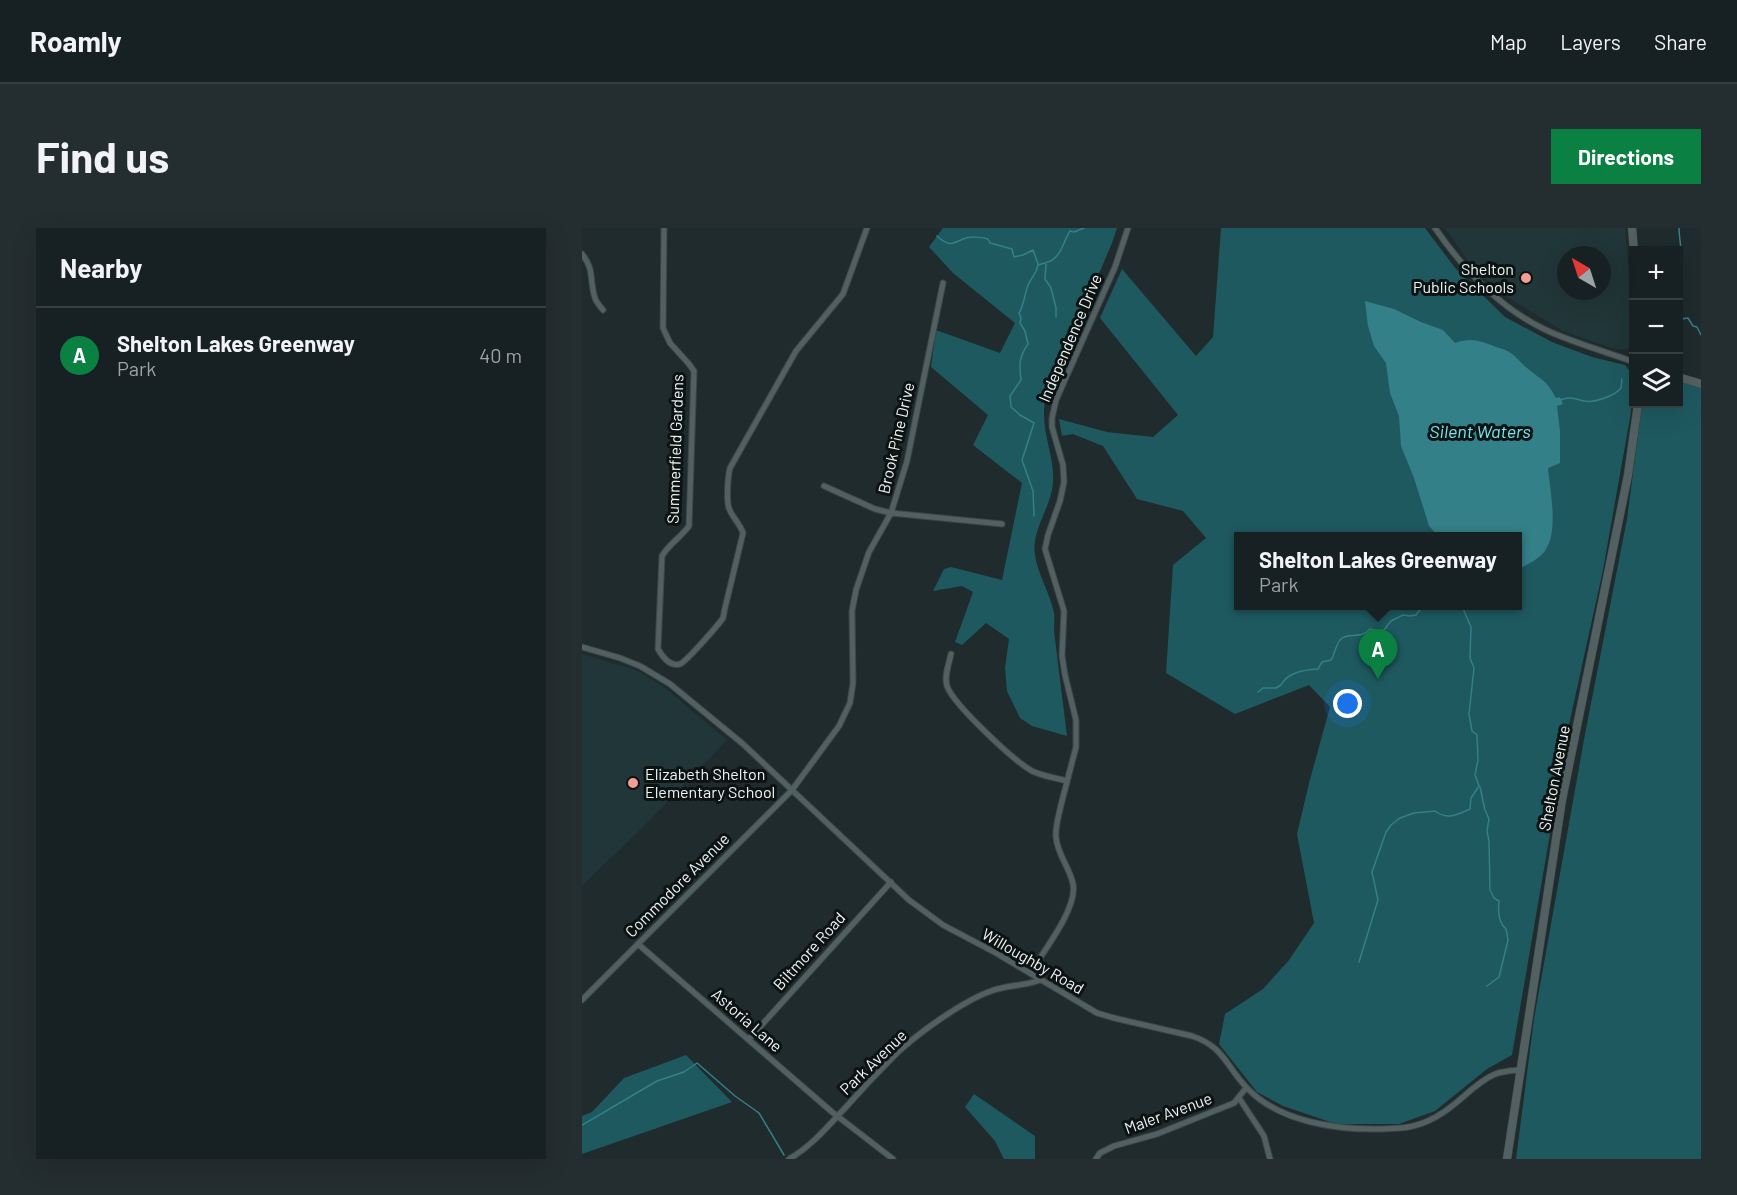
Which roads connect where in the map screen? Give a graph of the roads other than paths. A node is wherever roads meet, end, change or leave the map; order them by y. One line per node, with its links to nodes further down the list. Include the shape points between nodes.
1 (664, 228): 2 (street, Summerfield Gardens, via 663,328 670,343 694,371 689,526 662,556 658,649 671,663 680,664 722,619 725,608 743,533 729,508 730,468 796,351 843,294)
2 (867, 228)
3 (1128, 228): 19 (street, Independence Drive, via 1052,418 1064,482 1045,549 1062,599 1063,667 1076,720 1076,747)
4 (1435, 228): 10 (street, via 1466,270 1510,308 1546,330)
5 (1632, 228): 6 (main road)
6 (1634, 246)
7 (582, 254): 9 (street, via 592,272 595,299)
8 (943, 283): 15 (street, Brook Pine Drive, via 908,461)
9 (603, 310)
10 (1629, 360)
11 (1683, 379): 12 (main road)
12 (1701, 384)
13 (1638, 408): 27 (main road, Shelton Avenue, via 1627,484 1562,800)
14 (824, 486): 15 (street)
15 (891, 513): 16 (street); 20 (street, Brook Pine Drive, via 869,552 856,590 850,703 839,726)
16 (1002, 524)
17 (582, 647): 20 (street, Willoughby Road, via 658,675)
18 (951, 654): 19 (street, via 947,686 966,713 1034,772)
19 (1068, 781): 23 (street, Independence Drive, via 1056,837 1071,874 1074,897 1068,912)
20 (792, 790): 21 (street, Willoughby Road); 22 (street, Commodore Avenue)
21 (891, 882): 23 (street, Willoughby Road, via 935,921); 26 (street, Biltmore Road)
22 (638, 944): 25 (street, Commodore Avenue); 26 (street, Astoria Lane)
23 (1023, 976): 24 (street, Willoughby Road); 24 (street, Park Avenue, via 1032,983); 30 (street, Park Avenue, via 978,997 909,1042)
24 (1040, 980): 28 (street, Willoughby Road, via 1097,1013 1204,1041 1224,1056)
25 (582, 1000)
26 (749, 1039): 30 (street, Astoria Lane)
27 (1521, 1070): 28 (street, Willoughby Road, via 1491,1076 1435,1118 1402,1128 1359,1129 1318,1124 1274,1107); 35 (main road, Shelton Avenue)
28 (1246, 1088): 29 (street, Maler Avenue)
29 (1239, 1098): 33 (street, Maler Avenue, via 1158,1134 1104,1150); 34 (street, via 1264,1136)
30 (838, 1116): 31 (street, Park Avenue, via 813,1142); 32 (street, Astoria Lane)
31 (789, 1159)
32 (893, 1159)
33 (1096, 1159)
34 (1270, 1159)
35 (1507, 1159)

